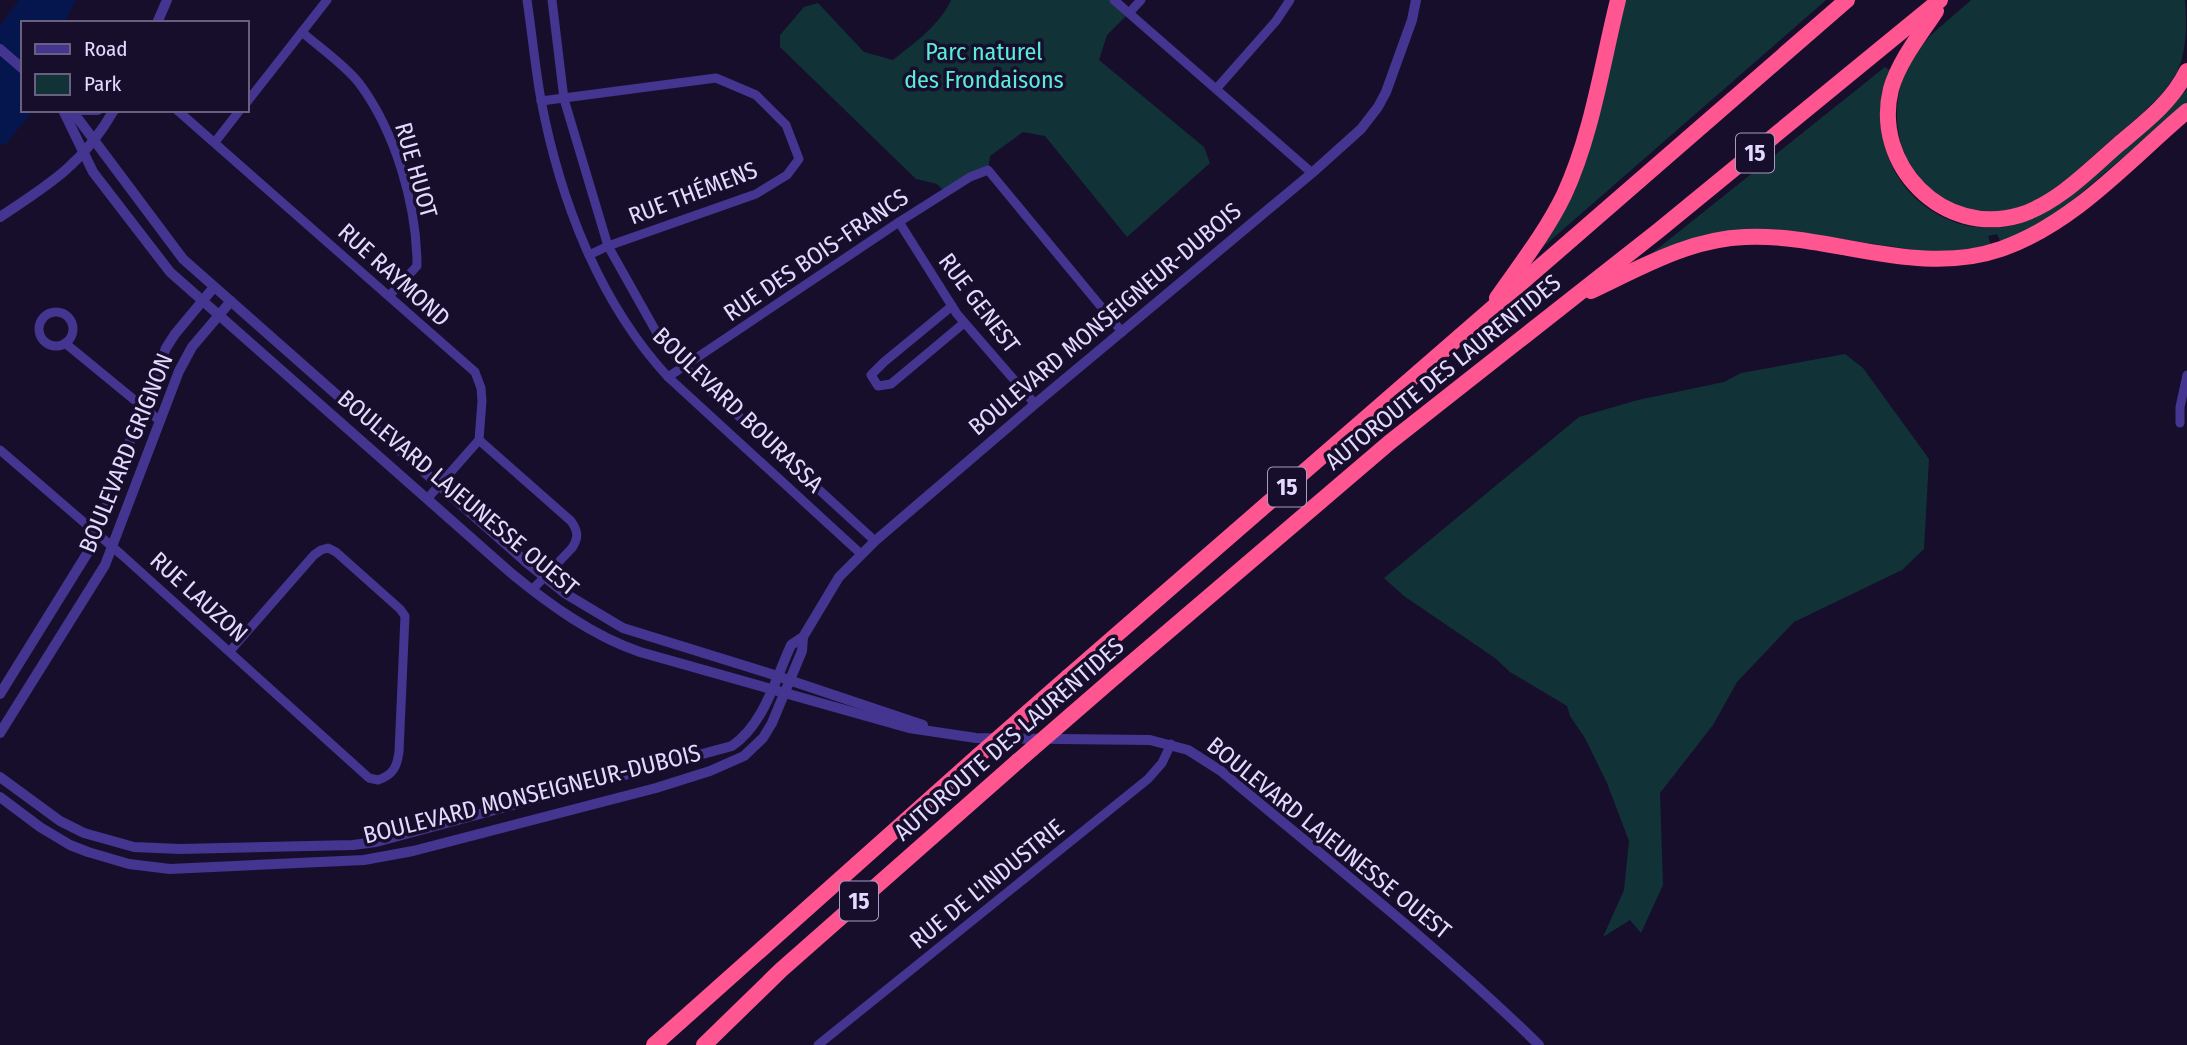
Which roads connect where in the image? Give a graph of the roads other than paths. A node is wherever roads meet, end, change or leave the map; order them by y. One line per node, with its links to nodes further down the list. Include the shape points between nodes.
1 (167, 0): 15 (street)
2 (327, 0): 16 (street)
3 (527, 0): 23 (street, BOULEVARD BOURASSA)
4 (552, 0): 21 (street, BOULEVARD BOURASSA)
5 (1114, 0): 13 (street)
6 (1141, 0): 13 (street)
7 (1290, 0): 20 (street)
8 (1416, 0): 14 (street, BOULEVARD MONSEIGNEUR-DUBOIS)
9 (1423, 0): 14 (street, BOULEVARD MONSEIGNEUR-DUBOIS)
10 (1619, 0): 45 (highway, via 1567,188 1545,229)
11 (1847, 0): 45 (highway, AUTOROUTE DES LAURENTIDES / 15)
12 (1942, 0): 19 (highway, via 1897,73 1888,123 1897,157 1914,186 1961,214 2004,219 2051,200 2156,112); 42 (highway, AUTOROUTE DES LAURENTIDES / 15)
13 (1129, 13): 20 (street)
14 (1412, 20): 33 (street, BOULEVARD MONSEIGNEUR-DUBOIS, via 1378,107 1361,130)
15 (158, 21)
16 (302, 32): 22 (street); 39 (street, RUE HUOT, via 357,80 384,121 408,193 417,266)
17 (0, 48): 18 (street)
18 (21, 67)
19 (2187, 71)
20 (1217, 88): 33 (street)
21 (564, 99): 23 (street, RUE THÉMENS); 36 (street, BOULEVARD BOURASSA); 36 (street, RUE THÉMENS, via 716,78 755,95 786,125 799,159 787,175 756,194)
22 (248, 101)
23 (541, 101): 37 (street, BOULEVARD BOURASSA, via 562,182)
24 (2187, 111): 42 (highway, via 2064,216 1993,251 1930,258 1791,238 1735,237 1677,251)
25 (67, 112): 32 (street, BOULEVARD LAJEUNESSE OUEST)
26 (69, 112): 30 (street, BOULEVARD LAJEUNESSE OUEST)
27 (113, 112): 30 (street)
28 (179, 112): 31 (street, RUE RAYMOND)
29 (238, 112): 31 (street)
30 (94, 142): 32 (street); 38 (street, BOULEVARD LAJEUNESSE OUEST, via 172,247)
31 (215, 142): 39 (street, RUE RAYMOND)
32 (84, 154): 34 (street, via 50,184); 40 (street, BOULEVARD LAJEUNESSE OUEST, via 161,263)
33 (1312, 173): 47 (street, BOULEVARD MONSEIGNEUR-DUBOIS)
34 (0, 217)
35 (899, 222): 43 (street, RUE GENEST); 47 (street, RUE DES BOIS-FRANCS, via 988,170); 49 (street, RUE DES BOIS-FRANCS)
36 (608, 246): 37 (street, RUE THÉMENS); 49 (street, BOULEVARD BOURASSA, via 658,335)
37 (589, 255): 51 (street, BOULEVARD BOURASSA, via 641,348)
38 (214, 287): 40 (street, BOULEVARD GRIGNON); 41 (street, BOULEVARD LAJEUNESSE OUEST)
39 (389, 296): 56 (street, RUE RAYMOND, via 475,372 482,401)
40 (202, 301): 44 (street, BOULEVARD LAJEUNESSE OUEST); 53 (street, BOULEVARD GRIGNON, via 166,348)
41 (231, 301): 44 (street, BOULEVARD GRIGNON); 58 (street, BOULEVARD LAJEUNESSE OUEST)
42 (1566, 302): 79 (highway, AUTOROUTE DES LAURENTIDES / 15, bridge, via 1357,469 1115,676 791,961)
43 (952, 306): 46 (street, RUE GENEST); 46 (street, via 877,368 871,375 878,386 891,384)
44 (219, 316): 54 (street, BOULEVARD GRIGNON, via 185,359); 59 (street, BOULEVARD LAJEUNESSE OUEST)
45 (1483, 317): 78 (highway, AUTOROUTE DES LAURENTIDES / 15, bridge)
46 (964, 323): 52 (street, RUE GENEST)
47 (1122, 332): 52 (street, BOULEVARD MONSEIGNEUR-DUBOIS)
48 (65, 343): 53 (street)
49 (684, 366): 51 (street, RUE DES BOIS-FRANCS); 61 (street, BOULEVARD BOURASSA)
50 (2187, 375): 55 (street)
51 (668, 377): 63 (street, BOULEVARD BOURASSA)
52 (1035, 404): 61 (street, BOULEVARD MONSEIGNEUR-DUBOIS)
53 (142, 408): 54 (street); 60 (street, BOULEVARD GRIGNON)
54 (160, 421): 62 (street, BOULEVARD GRIGNON)
55 (2180, 423)
56 (479, 440): 58 (street); 64 (street, via 578,533 577,541)
57 (0, 450): 60 (street, RUE LAUZON)
58 (440, 485): 59 (street); 64 (street, BOULEVARD LAJEUNESSE OUEST)
59 (427, 499): 65 (street, BOULEVARD LAJEUNESSE OUEST)
60 (97, 533): 62 (street, RUE LAUZON); 72 (street, BOULEVARD GRIGNON)
61 (875, 541): 63 (street, BOULEVARD MONSEIGNEUR-DUBOIS)
62 (113, 547): 67 (street, RUE LAUZON); 74 (street, BOULEVARD GRIGNON)
63 (861, 554): 66 (street, BOULEVARD MONSEIGNEUR-DUBOIS, via 839,577)
64 (544, 577): 65 (street); 68 (street, BOULEVARD LAJEUNESSE OUEST, via 623,628)
65 (532, 590): 70 (street, BOULEVARD LAJEUNESSE OUEST, via 622,646)
66 (803, 637): 68 (street, BOULEVARD MONSEIGNEUR-DUBOIS, via 791,645); 69 (street, BOULEVARD MONSEIGNEUR-DUBOIS)
67 (230, 651): 67 (street, RUE LAUZON, via 314,555 328,548 336,552 405,616 397,765 392,773 378,780 369,778)
68 (777, 676): 69 (street, BOULEVARD LAJEUNESSE OUEST); 70 (street, BOULEVARD MONSEIGNEUR-DUBOIS)
69 (790, 681): 71 (street, BOULEVARD MONSEIGNEUR-DUBOIS); 73 (street, BOULEVARD LAJEUNESSE OUEST)
70 (771, 689): 71 (street, BOULEVARD LAJEUNESSE OUEST); 76 (street, BOULEVARD MONSEIGNEUR-DUBOIS, via 744,738 718,752 408,835 354,845 134,847 60,821)
71 (785, 693): 73 (street, BOULEVARD LAJEUNESSE OUEST, via 881,721); 77 (street, BOULEVARD MONSEIGNEUR-DUBOIS, via 763,738 730,763 656,788 363,860 170,869 139,866 70,845)
72 (0, 694)
73 (936, 731): 75 (street, BOULEVARD LAJEUNESSE OUEST, via 976,738 1139,739)
74 (0, 733)
75 (1171, 744): 80 (street, RUE DE L'INDUSTRIE, via 1148,779); 81 (street, BOULEVARD LAJEUNESSE OUEST, via 1221,772 1438,952)
76 (0, 777)
77 (0, 797)
78 (654, 1045)
79 (704, 1045)
80 (818, 1045)
81 (1539, 1045)

